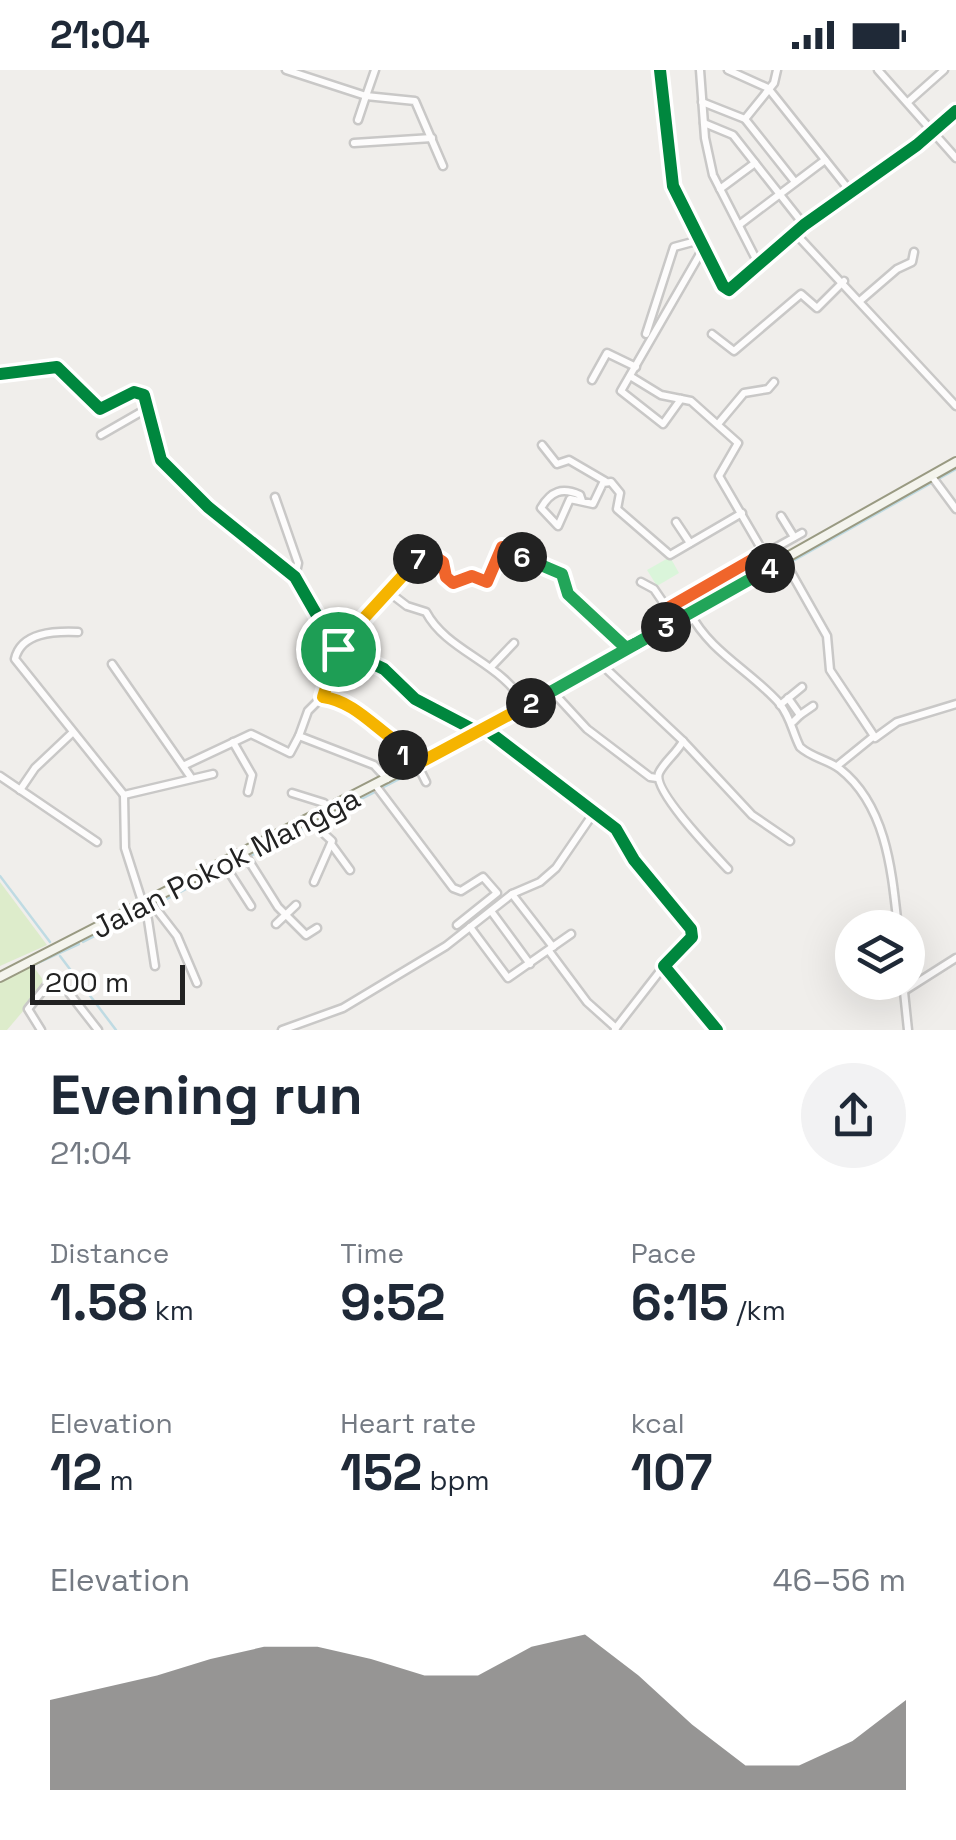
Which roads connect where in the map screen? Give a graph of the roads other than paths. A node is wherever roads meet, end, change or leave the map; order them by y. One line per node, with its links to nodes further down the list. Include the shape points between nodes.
1 (286, 70): 10 (street)
2 (375, 70): 10 (street)
3 (660, 70): 31 (street, via 673,186)
4 (700, 70): 11 (street)
5 (728, 70): 9 (street)
6 (777, 70): 9 (street)
7 (878, 70): 12 (street)
8 (944, 70): 12 (street)
9 (768, 88): 14 (street); 21 (street)
10 (366, 96): 15 (street); 18 (street, via 414,100)
11 (702, 102): 14 (street); 16 (street)
12 (907, 103): 17 (street)
13 (956, 111): 17 (street)
14 (745, 119): 24 (street)
15 (358, 120)
16 (704, 124): 22 (street, via 733,135); 25 (street)
17 (933, 132): 20 (street); 26 (street)
18 (432, 138): 19 (street); 23 (street)
19 (354, 144)
20 (956, 158)
21 (825, 160): 24 (street); 26 (street)
22 (755, 163): 25 (street); 27 (street)
23 (443, 166)
24 (795, 182): 27 (street)
25 (720, 189): 28 (street)
26 (850, 190): 29 (street)
27 (779, 194): 28 (street); 29 (street)
28 (739, 224): 33 (street)
29 (804, 225): 30 (street)
30 (795, 233): 33 (street); 34 (street)
31 (702, 243): 33 (street, via 724,286 733,290); 36 (street, via 674,247); 38 (street)
32 (914, 252): 35 (street, via 912,262)
33 (760, 265)
34 (844, 281): 35 (street); 37 (street, via 817,308 801,294 734,351)
35 (861, 300): 44 (street)
36 (646, 334)
37 (712, 334)
38 (636, 367): 40 (street); 41 (street, via 608,353)
39 (0, 374): 45 (street, via 57,367 93,406 103,408 134,392 144,395)
40 (630, 376): 43 (street); 43 (street, via 623,397 660,424)
41 (592, 380)
42 (774, 382): 46 (street, via 744,394)
43 (681, 399): 46 (street)
44 (956, 406)
45 (148, 408): 47 (street); 62 (street, via 162,460 173,474)
46 (718, 424): 55 (street, via 739,445 718,476)
47 (101, 435)
48 (542, 445): 50 (street, via 557,464 570,460)
49 (956, 462): 51 (main road, Jalan Pokok Mangga)
50 (605, 481): 53 (street, via 592,504); 58 (street, via 618,488 620,512 670,555)
51 (935, 481): 54 (street); 60 (main road, Jalan Pokok Mangga)
52 (275, 497): 62 (street, via 298,563)
53 (582, 501): 53 (street, via 570,499 558,526 541,508 562,490)
54 (956, 509)
55 (742, 514): 58 (street); 59 (street)
56 (781, 516): 59 (street, via 798,535)
57 (676, 522): 58 (street)
58 (690, 543)
59 (764, 553): 61 (street); 65 (street)
60 (786, 563): 61 (main road, Jalan Pokok Mangga); 89 (street, via 827,636 830,670)
61 (772, 567): 66 (main road, Jalan Pokok Mangga)
62 (295, 576): 71 (street)
63 (641, 582): 65 (street)
64 (390, 593): 70 (street, via 426,551 443,562 450,581 472,576 487,582 502,547 562,574 568,594); 72 (street, via 354,629); 74 (street, via 426,612)
65 (668, 608): 67 (street)
66 (692, 617): 67 (main road, Jalan Pokok Mangga); 81 (street, via 704,638)
67 (676, 621): 70 (main road, Jalan Pokok Mangga)
68 (78, 632): 87 (street, via 43,632 14,655)
69 (514, 643): 74 (street)
70 (626, 648): 75 (main road, Jalan Pokok Mangga)
71 (338, 649): 72 (street); 78 (street)
72 (352, 656): 86 (street, via 384,668 415,699)
73 (112, 664): 92 (street)
74 (492, 666): 80 (street)
75 (602, 667): 77 (main road, Jalan Pokok Mangga); 90 (street)
76 (802, 687): 79 (street)
77 (552, 694): 80 (main road, Jalan Pokok Mangga); 98 (street, via 587,729)
78 (323, 697): 88 (street, via 308,711); 94 (street, via 366,717 400,744)
79 (788, 698): 81 (street); 84 (street)
80 (523, 702): 86 (main road, Jalan Pokok Mangga)
81 (780, 704): 85 (street)
82 (956, 704): 89 (street, via 897,722)
83 (813, 706): 84 (street)
84 (800, 715): 85 (street)
85 (793, 722): 93 (street, via 804,752)
86 (486, 731): 94 (main road, Jalan Pokok Mangga); 107 (street)
87 (72, 732): 102 (street); 105 (street)
88 (299, 736): 91 (street, via 290,752 254,735); 99 (street, via 374,766)
89 (873, 739): 93 (street)
90 (683, 741): 98 (street); 109 (street, via 752,815)
91 (233, 742): 92 (street); 103 (street, via 252,775)
92 (185, 765): 97 (street)
93 (836, 766): 121 (street, via 864,795 887,847)
94 (416, 768): 99 (main road, Jalan Pokok Mangga); 100 (street)
95 (213, 774): 97 (street)
96 (0, 776): 102 (street)
97 (190, 776): 105 (street)
98 (657, 778): 114 (street, via 686,826)
99 (387, 780): 101 (main road, Jalan Pokok Mangga)
100 (426, 782)
101 (378, 789): 106 (main road, Jalan Pokok Mangga); 125 (street, via 453,888 461,891 483,877 497,893)
102 (20, 790): 110 (street)
103 (248, 792)
104 (292, 793): 106 (street)
105 (124, 795): 120 (street, via 125,848)
106 (330, 809): 108 (main road, Jalan Pokok Mangga)
107 (596, 811): 117 (street, via 556,868); 133 (street, via 691,928 692,937)
108 (312, 822): 111 (street); 112 (main road, Jalan Pokok Mangga)
109 (790, 841)
110 (97, 842)
111 (332, 844): 115 (street); 116 (street)
112 (247, 857): 113 (main road, Jalan Pokok Mangga); 123 (street)
113 (226, 866): 119 (street); 120 (main road, Jalan Pokok Mangga)
114 (728, 868)
115 (350, 870)
116 (314, 882)
117 (512, 894): 122 (street); 129 (street)
118 (296, 905): 123 (street)
119 (251, 906)
120 (149, 908): 132 (street); 134 (main road, Jalan Pokok Mangga); 136 (street, via 178,936)
121 (896, 910)
122 (491, 911): 126 (street); 131 (street)
123 (286, 914): 124 (street); 127 (street, via 306,935)
124 (276, 924)
125 (456, 925)
126 (470, 927): 131 (street, via 508,978); 141 (street, via 343,1008)
127 (317, 928)
128 (570, 934): 129 (street)
129 (551, 949): 131 (street); 138 (street, via 587,1002)
130 (956, 958): 135 (street)
131 (530, 964)
132 (156, 966)
133 (664, 966): 138 (street); 142 (street)
134 (0, 974)
135 (925, 975)
136 (196, 983)
137 (905, 1000): 143 (street)
138 (616, 1029)
139 (41, 1030): 140 (street, via 29,1005 55,975)
140 (98, 1030)
141 (282, 1030)
142 (718, 1030)
143 (908, 1030)

